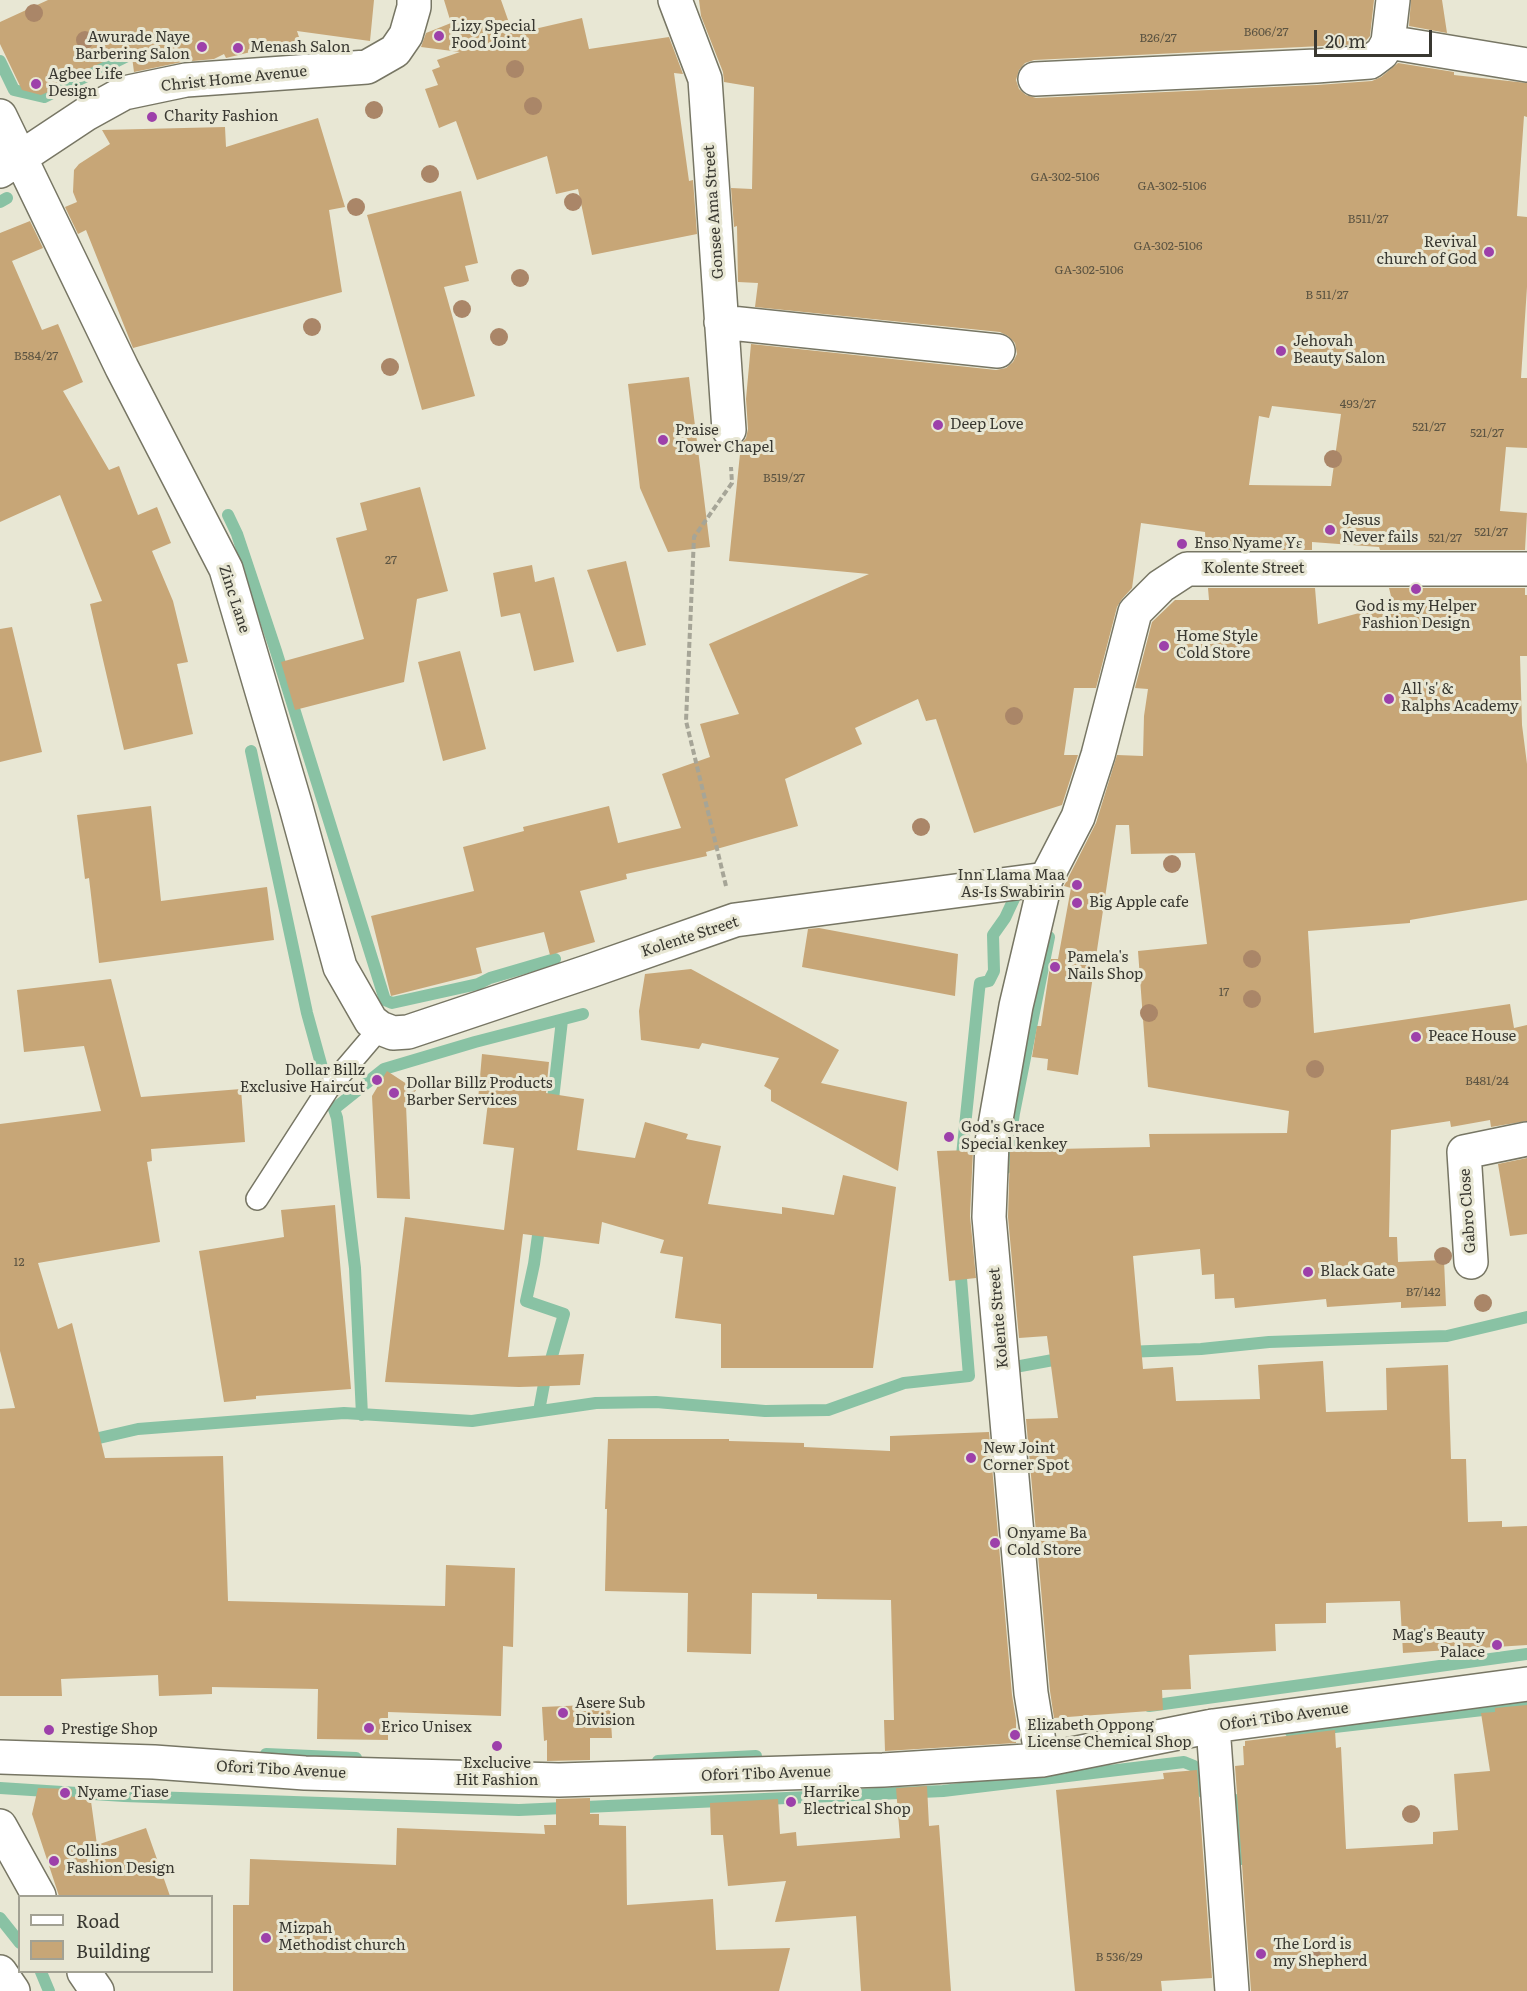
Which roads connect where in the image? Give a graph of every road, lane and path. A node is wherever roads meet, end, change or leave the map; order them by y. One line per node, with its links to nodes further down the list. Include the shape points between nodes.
1 (414, 0): 8 (street, Christ Home Avenue, via 406,35 395,51 367,67 186,80 124,93)
2 (675, 0): 9 (street, Gonsee Ama Street, via 705,79)
3 (1393, 0): 4 (street)
4 (1388, 42): 5 (street); 6 (street, via 1370,62)
5 (1527, 65)
6 (1035, 79)
7 (0, 116): 8 (street, Zinc Lane)
8 (10, 163): 15 (street, Zinc Lane, via 226,569 340,967 371,1021)
9 (721, 322): 10 (street); 11 (street, Gonsee Ama Street)
10 (998, 351)
11 (729, 430): 14 (path, via 732,483 694,537 686,721)
12 (1527, 569): 13 (street, Kolente Street, via 1187,569 1161,586 1135,612 1078,817)
13 (1046, 879): 14 (street, Kolente Street); 22 (street, Kolente Street, via 1016,1006 992,1142 989,1217 1030,1683)
14 (735, 920): 15 (street, Kolente Street, via 408,1032 393,1033)
15 (380, 1028): 17 (lane, via 328,1089)
16 (1527, 1139): 18 (street, Gabro Close, via 1464,1152)
17 (257, 1199)
18 (1471, 1262)
19 (1527, 1684): 20 (street, Ofori Tibo Avenue)
20 (1213, 1726): 22 (street, Ofori Tibo Avenue); 29 (street)
21 (0, 1757): 22 (street, Ofori Tibo Avenue, via 154,1762 305,1773 559,1780 883,1770)
22 (1042, 1760)
23 (0, 1826): 24 (street)
24 (38, 1895)
25 (0, 1972): 27 (street)
26 (85, 1973): 28 (street)
27 (14, 1991)
28 (97, 1991)
29 (1232, 1991)

